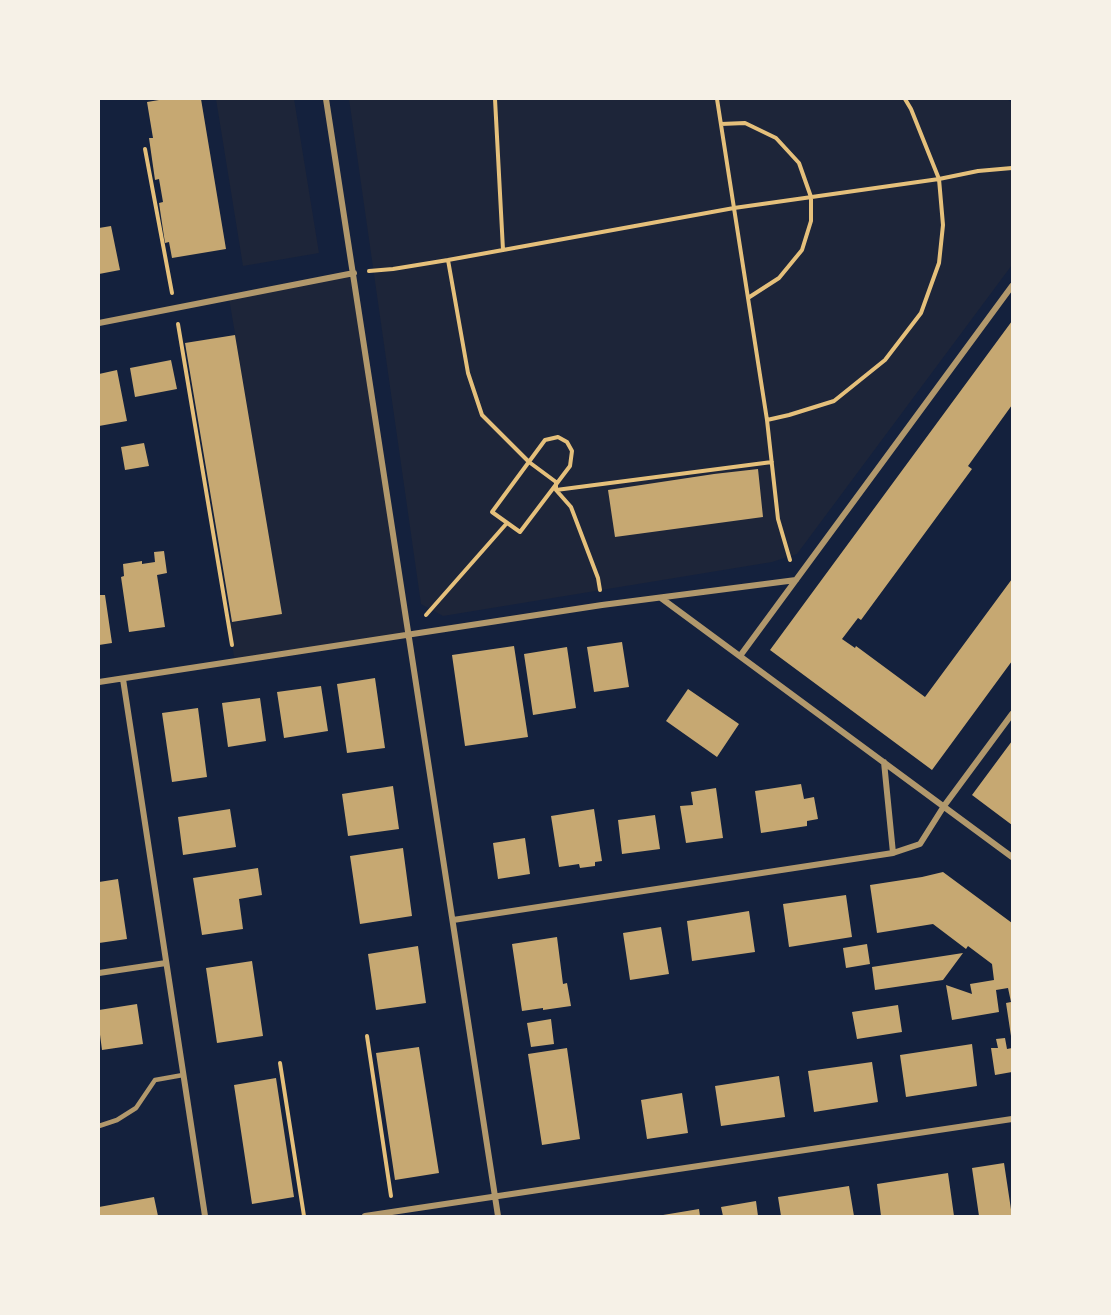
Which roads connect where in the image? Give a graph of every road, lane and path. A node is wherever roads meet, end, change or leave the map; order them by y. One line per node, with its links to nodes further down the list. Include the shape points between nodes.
1 (326, 99): 13 (street)
2 (495, 99): 11 (path)
3 (717, 99): 5 (path)
4 (904, 99): 8 (path)
5 (721, 124): 9 (path, via 745,123 776,138 799,164); 10 (path)
6 (145, 149): 16 (path)
7 (1012, 168): 8 (path)
8 (939, 179): 9 (path); 18 (path, via 943,225 939,263 921,313 885,360 834,401)
9 (811, 196): 10 (path); 15 (path, via 811,221 802,250 779,278)
10 (734, 208): 11 (path); 15 (path)
11 (503, 250): 12 (path)
12 (448, 260): 13 (path); 19 (path, via 468,373 482,415)
13 (354, 273): 16 (street); 27 (street)
14 (1012, 286): 24 (street)
15 (748, 298): 18 (path)
16 (175, 309): 17 (street); 29 (path)
17 (99, 323)
18 (767, 420): 20 (path)
19 (530, 462): 21 (path); 21 (path, via 545,440 558,436 567,442 572,451 570,466); 23 (path, via 492,512)
20 (772, 462): 22 (path); 24 (path, via 778,519)
21 (556, 482): 22 (path); 23 (path, via 520,532)
22 (556, 490): 26 (path, via 572,507 598,578)
23 (507, 523): 27 (path)
24 (796, 580): 25 (street); 28 (street)
25 (661, 597): 26 (street); 28 (street)
26 (602, 605): 27 (street)
27 (409, 634): 29 (street); 37 (street)
28 (740, 656): 33 (street)
29 (235, 662): 30 (street)
30 (123, 679): 31 (street); 38 (street)
31 (99, 682)
32 (1012, 714): 34 (street)
33 (884, 762): 34 (street); 35 (street)
34 (944, 806): 35 (street, via 920,844); 36 (street)
35 (893, 853): 37 (street)
36 (1012, 856)
37 (453, 920): 45 (street)
38 (166, 963): 39 (street); 42 (street)
39 (99, 973)
40 (367, 1036): 46 (path)
41 (280, 1063): 48 (path)
42 (183, 1075): 44 (lane, via 155,1080 136,1108); 47 (street)
43 (1012, 1119): 45 (street)
44 (99, 1126)
45 (495, 1197): 46 (street); 50 (street)
46 (394, 1212): 49 (street)
47 (205, 1216)
48 (304, 1216)
49 (365, 1216)
50 (498, 1216)

